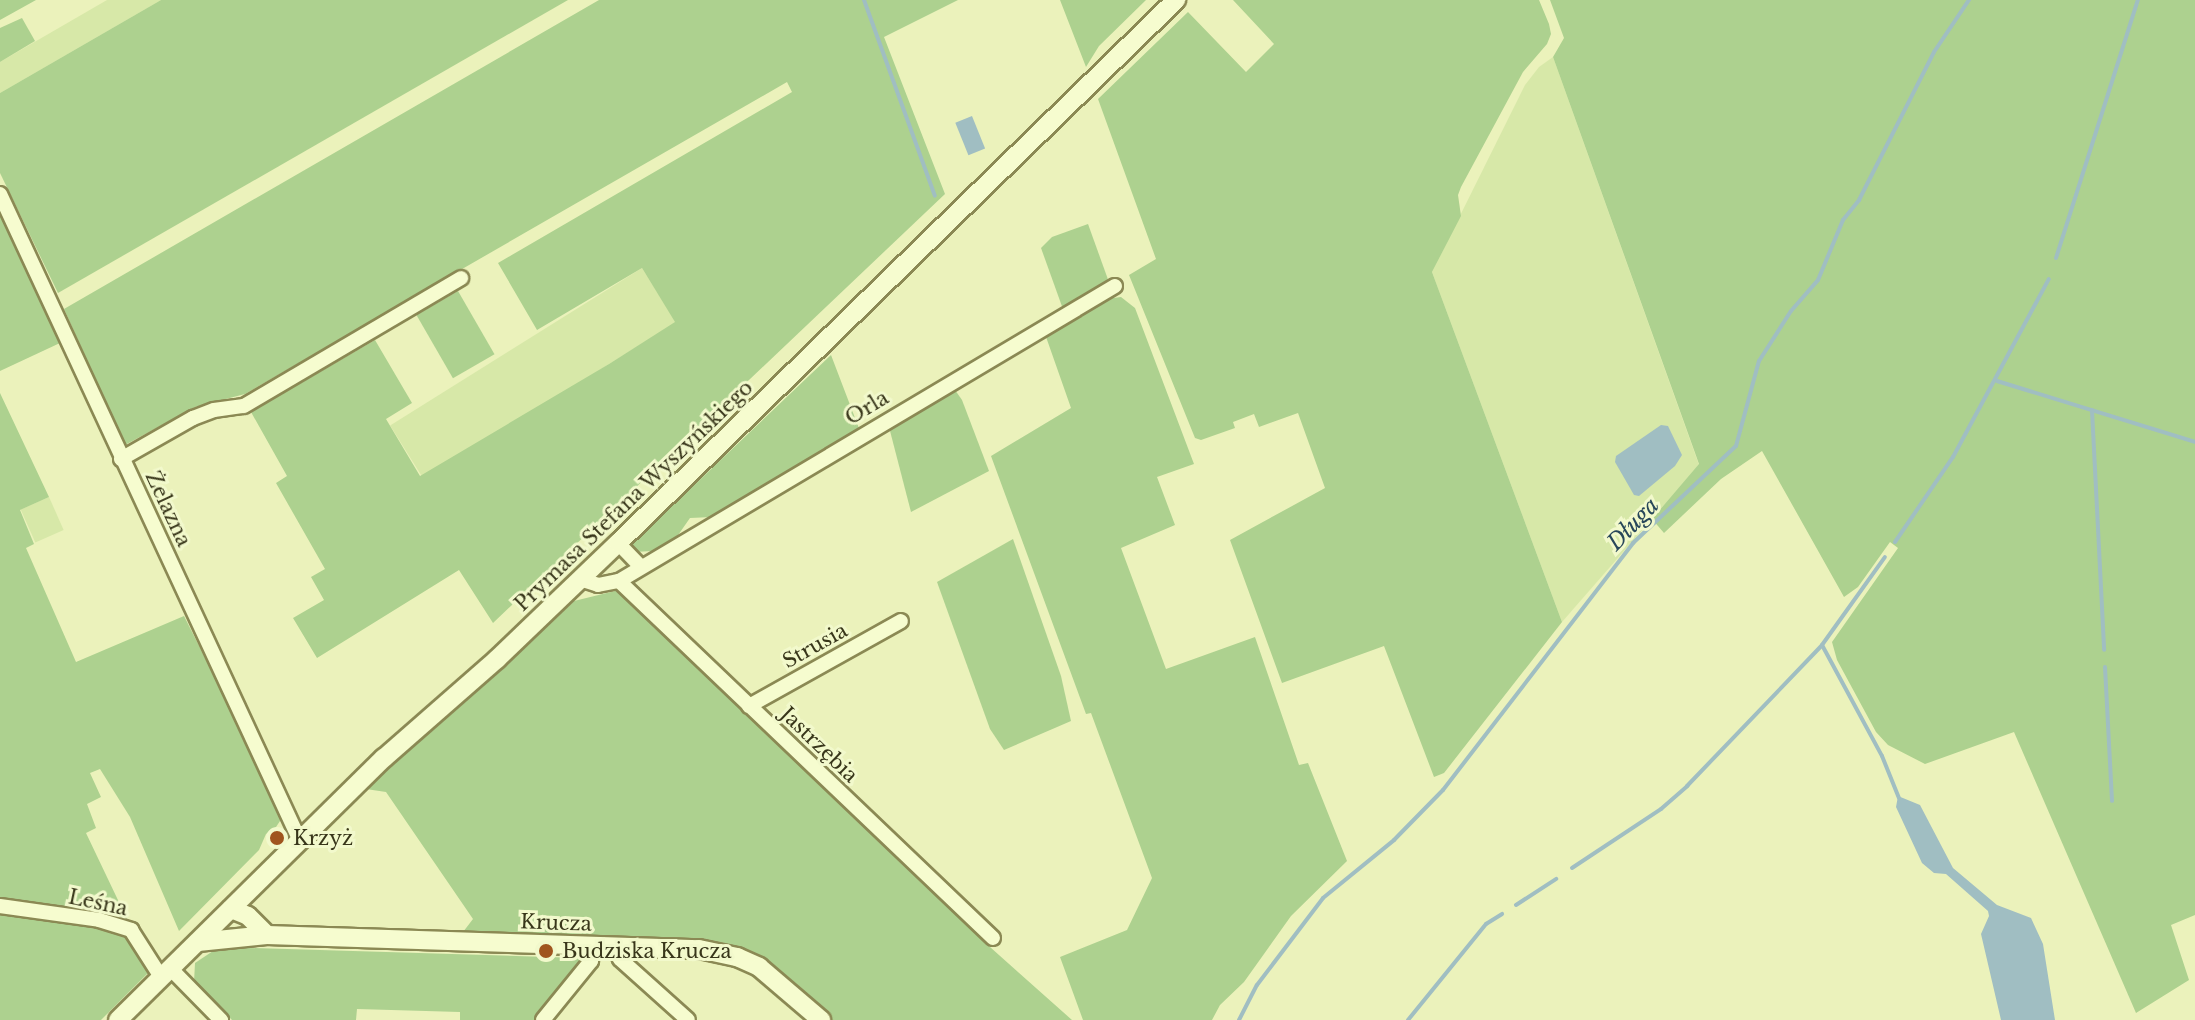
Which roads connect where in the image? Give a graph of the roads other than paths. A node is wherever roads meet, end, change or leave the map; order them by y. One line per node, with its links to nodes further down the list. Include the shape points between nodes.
1 (1176, 0): 6 (street, Prymasa Stefana Wyszyńskiego)
2 (0, 194): 5 (street, Żelazna)
3 (461, 278): 5 (street, via 244,406 193,418)
4 (1115, 286): 7 (street, Orla)
5 (121, 459): 12 (street, Żelazna)
6 (618, 543): 7 (street); 8 (street, Prymasa Stefana Wyszyńskiego)
7 (641, 567): 9 (street, Orla)
8 (580, 579): 9 (street, via 598,585); 12 (street, Prymasa Stefana Wyszyńskiego)
9 (619, 581): 11 (street, Jastrzębia)
10 (901, 621): 11 (street, Strusia)
11 (749, 706): 17 (street, Jastrzębia)
12 (300, 841): 14 (street, Prymasa Stefana Wyszyńskiego)
13 (0, 906): 21 (street, Leśna, via 99,920 131,930)
14 (231, 909): 15 (street, via 242,912); 16 (street, via 234,923); 18 (street, Prymasa Stefana Wyszyńskiego)
15 (267, 935): 16 (street, Krucza); 19 (street, Krucza)
16 (248, 937): 18 (street, Krucza)
17 (993, 938)
18 (198, 942): 21 (street, Prymasa Stefana Wyszyńskiego)
19 (593, 946): 20 (street, Krucza); 24 (street, via 591,961)
20 (615, 947): 25 (street, via 620,959); 26 (street, Krucza, via 699,949 750,961)
21 (166, 973): 22 (street, Prymasa Stefana Wyszyńskiego); 23 (street, Leśna)
22 (118, 1020)
23 (221, 1020)
24 (543, 1020)
25 (688, 1020)
26 (821, 1020)

